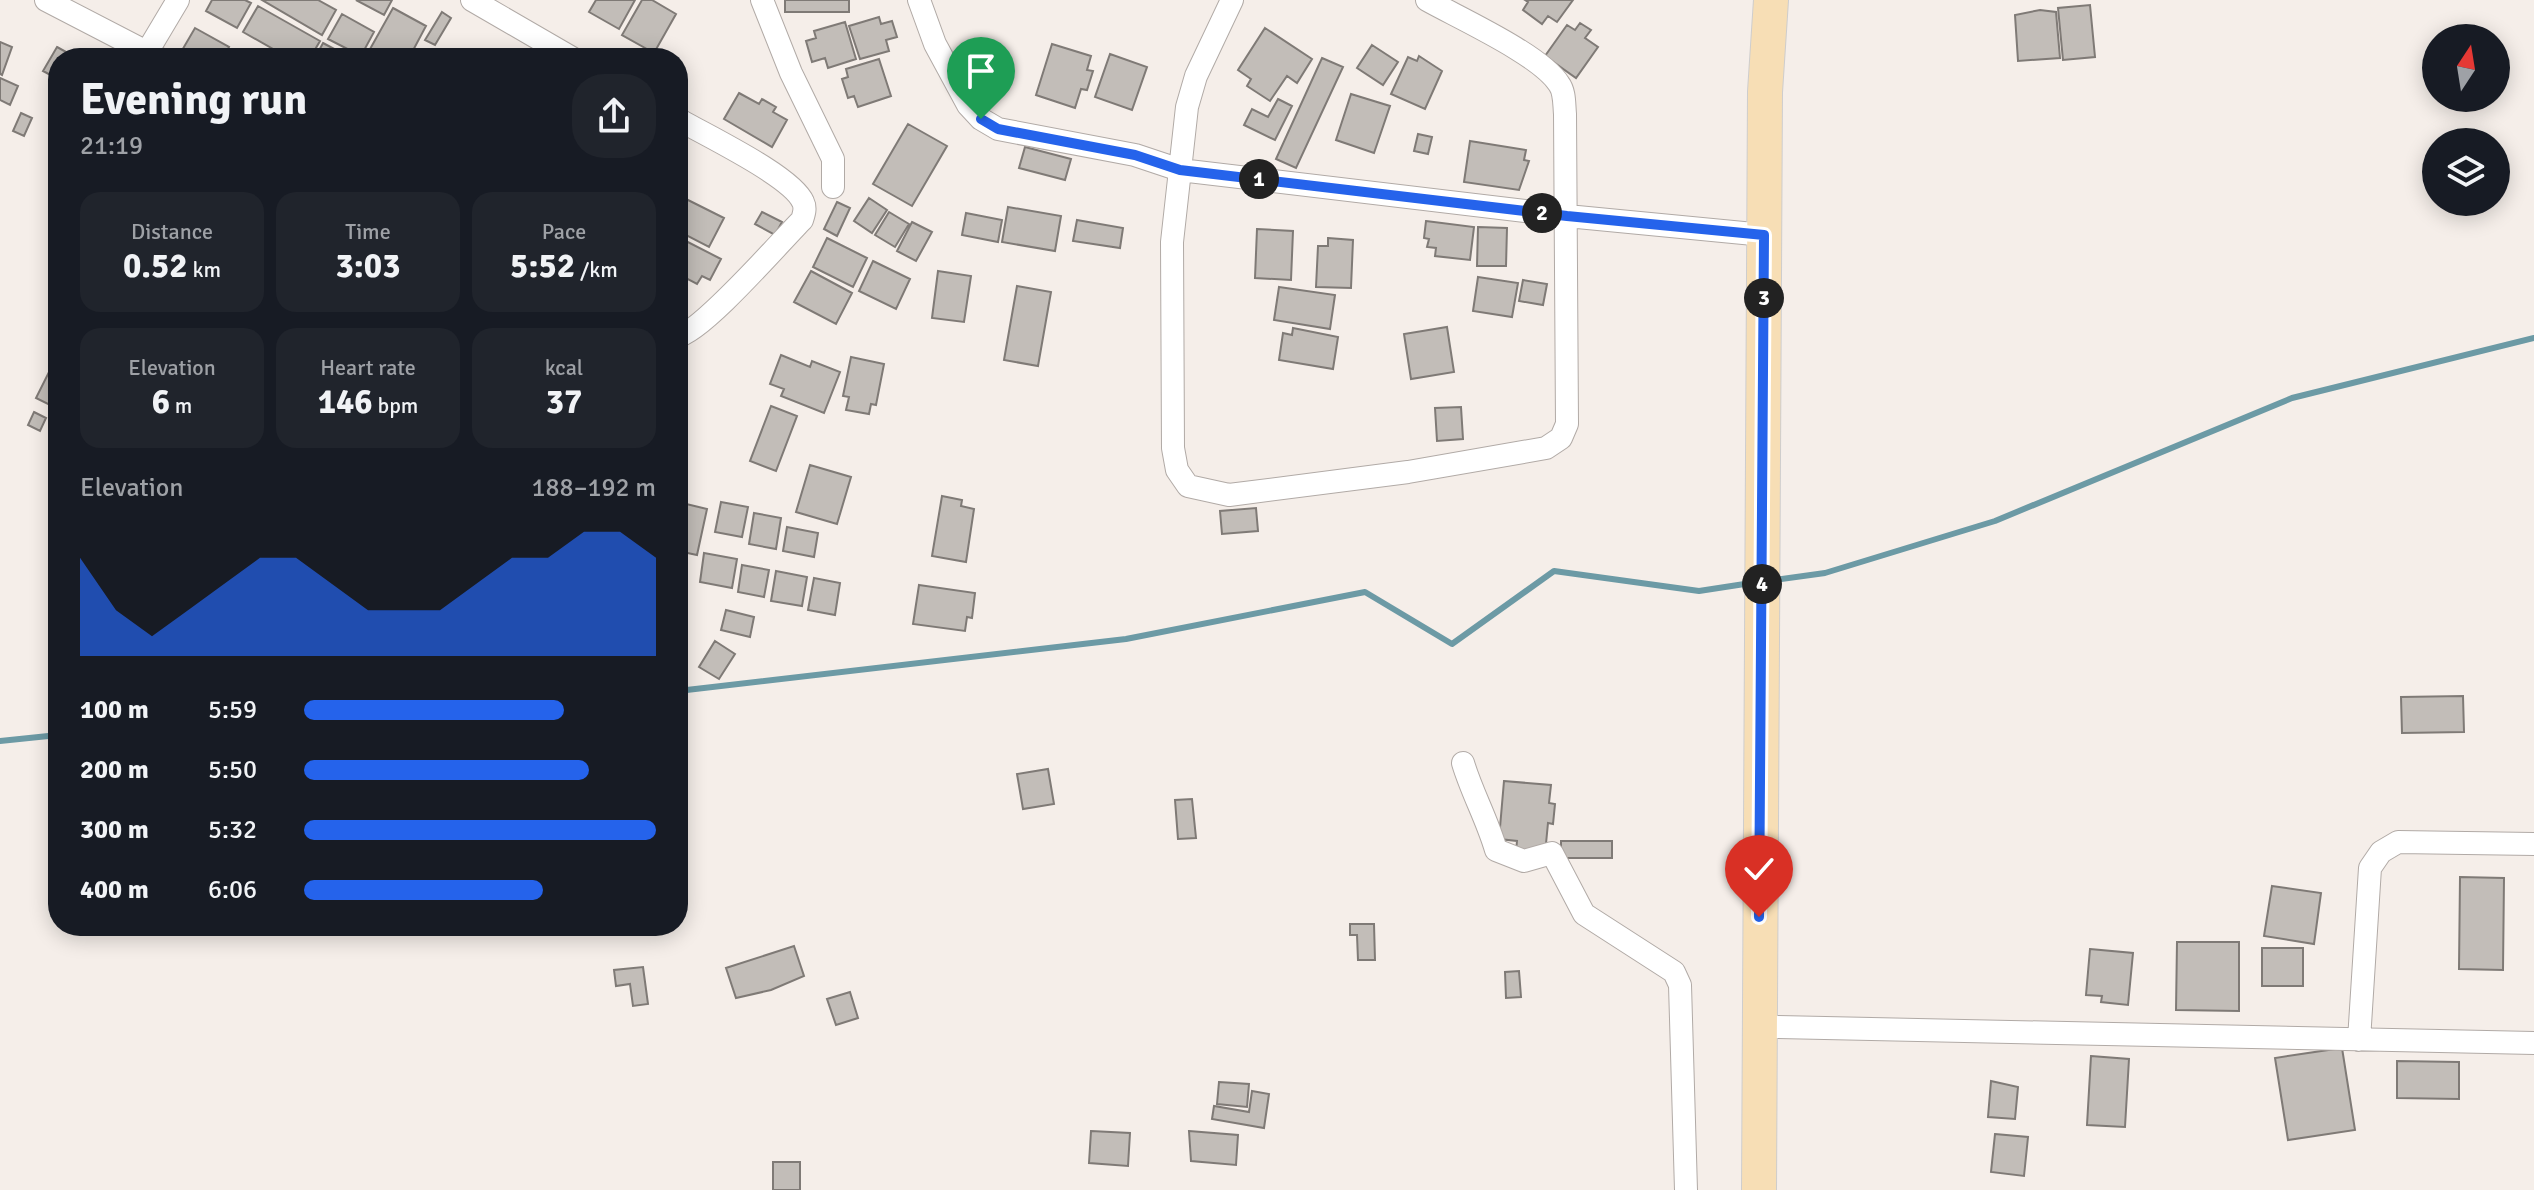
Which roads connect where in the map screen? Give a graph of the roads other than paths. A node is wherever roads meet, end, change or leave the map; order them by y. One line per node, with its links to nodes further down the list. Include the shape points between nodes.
1 (46, 0): 10 (street)
2 (178, 0): 11 (street)
3 (472, 0): 12 (street)
4 (762, 0): 15 (street, via 833,159)
5 (919, 0): 14 (street, via 935,44 981,119 998,129 1135,155)
6 (1232, 0): 14 (street, via 1196,76)
7 (1427, 0): 16 (street, via 1534,61 1562,88)
8 (1771, 0): 17 (main road)
9 (1789, 0): 21 (main road)
10 (139, 48)
11 (156, 48)
12 (555, 48)
13 (688, 125): 18 (street, via 788,182 805,211 802,220)
14 (1180, 170): 16 (street); 16 (street, via 1172,242 1173,448 1177,470 1188,486 1202,492 1229,495 1408,472 1546,448 1561,438 1569,409)
15 (833, 187)
16 (1567, 216): 17 (street)
17 (1764, 235): 25 (main road)
18 (688, 333)
19 (1463, 763): 24 (street, via 1496,850 1524,861 1552,853 1584,914 1674,972 1680,985)
20 (2534, 844): 22 (street, via 2398,842 2381,852 2370,868)
21 (1778, 1027): 22 (street); 26 (main road)
22 (2359, 1040): 23 (street)
23 (2534, 1043)
24 (1686, 1190)
25 (1759, 1190)
26 (1777, 1190)

